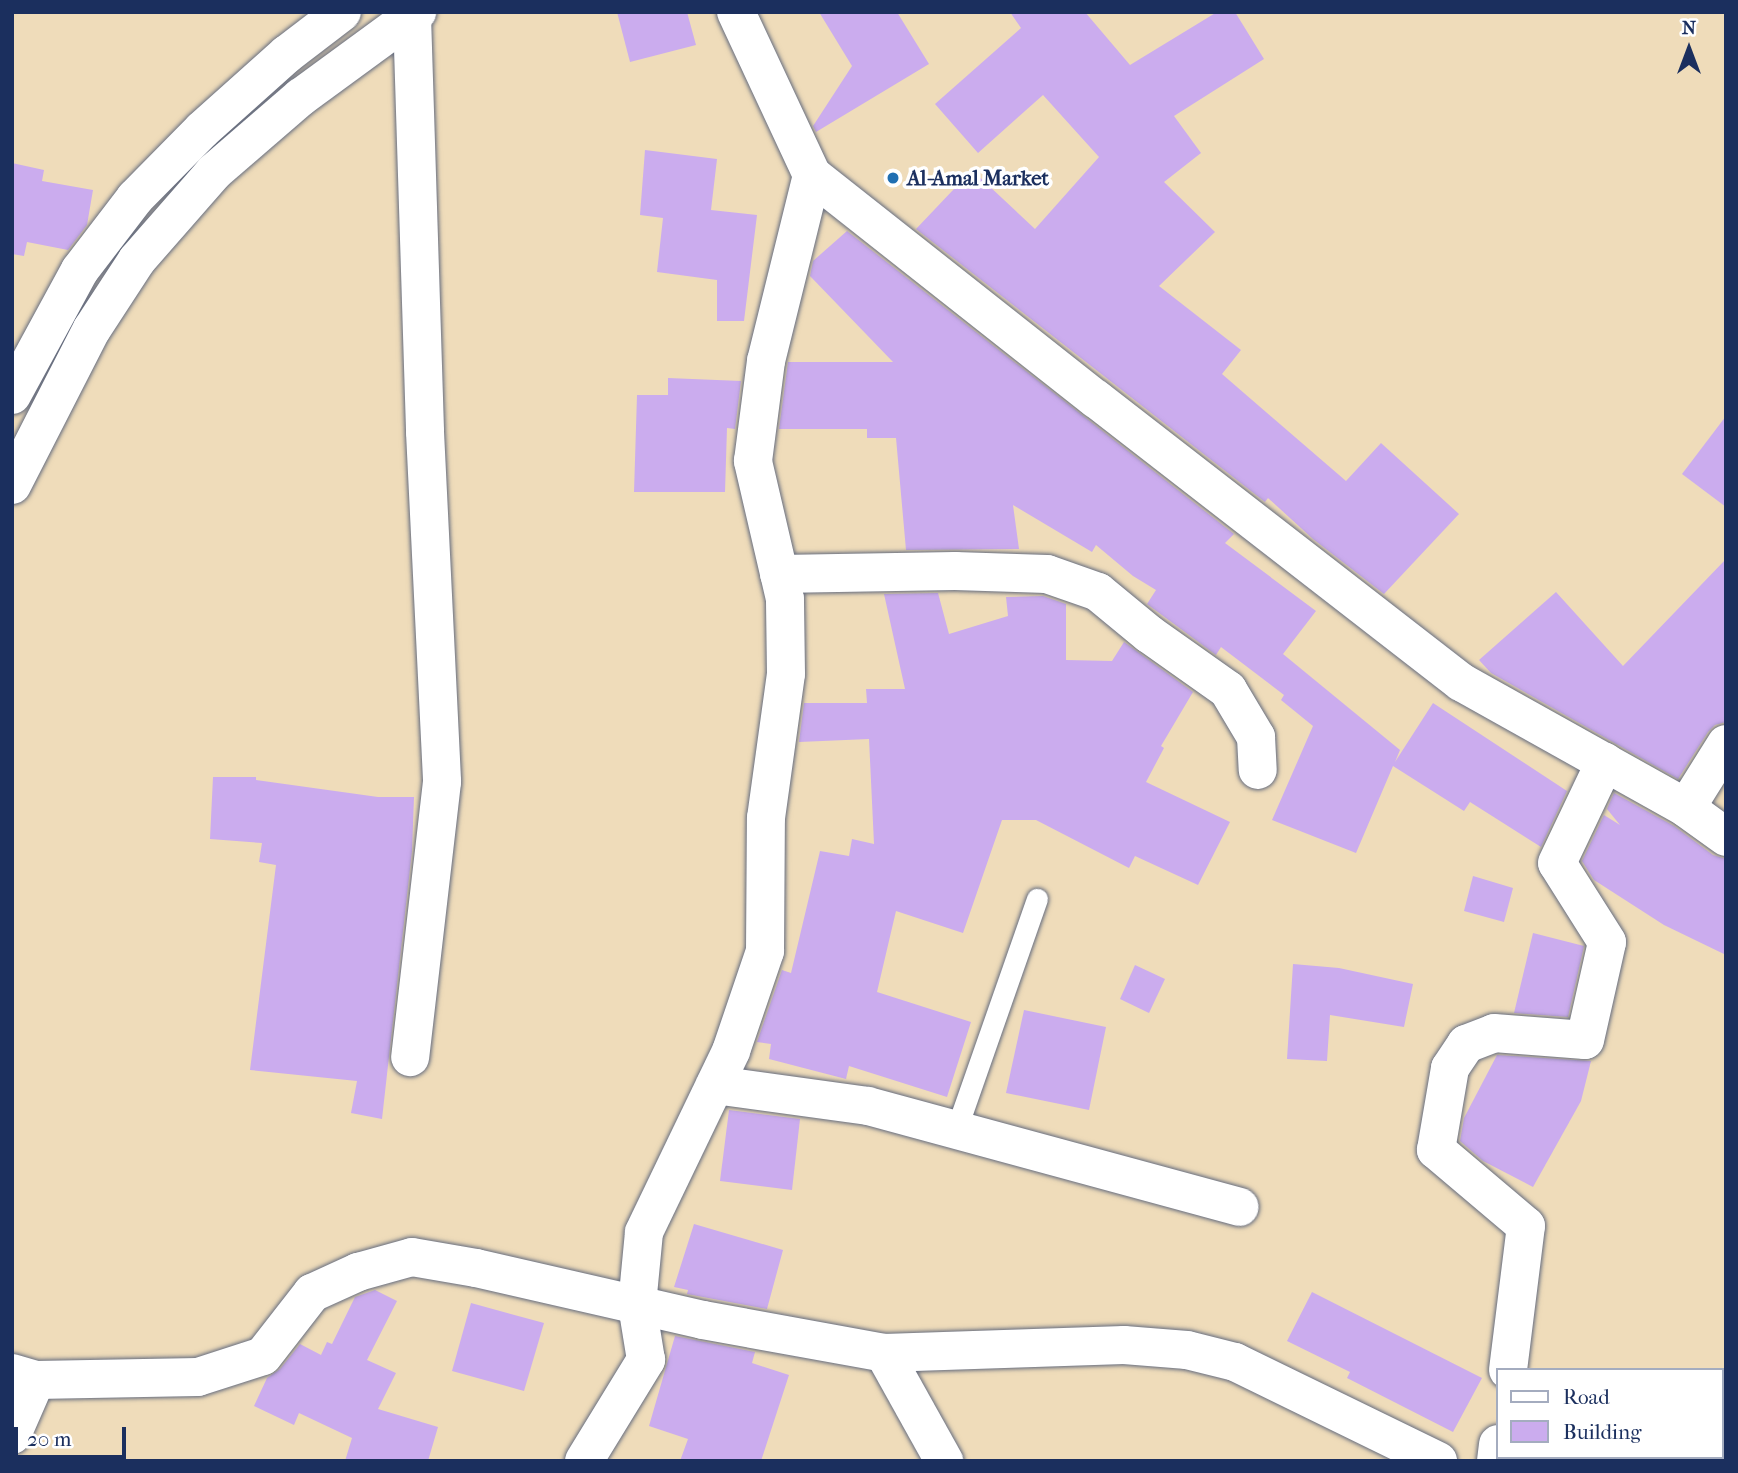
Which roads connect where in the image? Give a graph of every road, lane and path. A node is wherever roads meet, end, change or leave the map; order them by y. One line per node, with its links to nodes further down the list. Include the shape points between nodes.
1 (342, 12): 5 (street, via 202,130 135,198 80,270)
2 (736, 12): 4 (street)
3 (413, 14): 6 (street, via 301,97 214,172 137,260 92,329); 14 (street, via 425,432 442,782)
4 (812, 175): 7 (street, via 766,361 753,461); 9 (street, via 1461,682)
5 (12, 395)
6 (12, 485)
7 (779, 574): 10 (street, via 955,570 1047,574 1098,592 1228,690 1256,737); 15 (street, via 785,599 786,674 766,818 765,951)
8 (1726, 744): 11 (street)
9 (1605, 762): 11 (street); 20 (street, via 1557,863 1607,942 1585,1040 1494,1033 1466,1044 1450,1068 1438,1136 1436,1150 1526,1226)
10 (1258, 770)
11 (1686, 808): 12 (street)
12 (1726, 837)
13 (1037, 899): 16 (lane)
14 (410, 1058)
15 (715, 1085): 16 (street, via 868,1105); 18 (street, via 644,1232)
16 (956, 1130): 17 (street)
17 (1239, 1207)
18 (637, 1305): 19 (street); 21 (street, via 412,1257 358,1272 312,1293 263,1356 224,1369 198,1377); 23 (street, via 646,1360)
19 (884, 1353): 24 (street); 25 (street, via 1124,1345 1187,1350 1235,1362)
20 (1508, 1368)
21 (24, 1377): 22 (street)
22 (12, 1435)
23 (584, 1461)
24 (944, 1461)
25 (1438, 1461)

